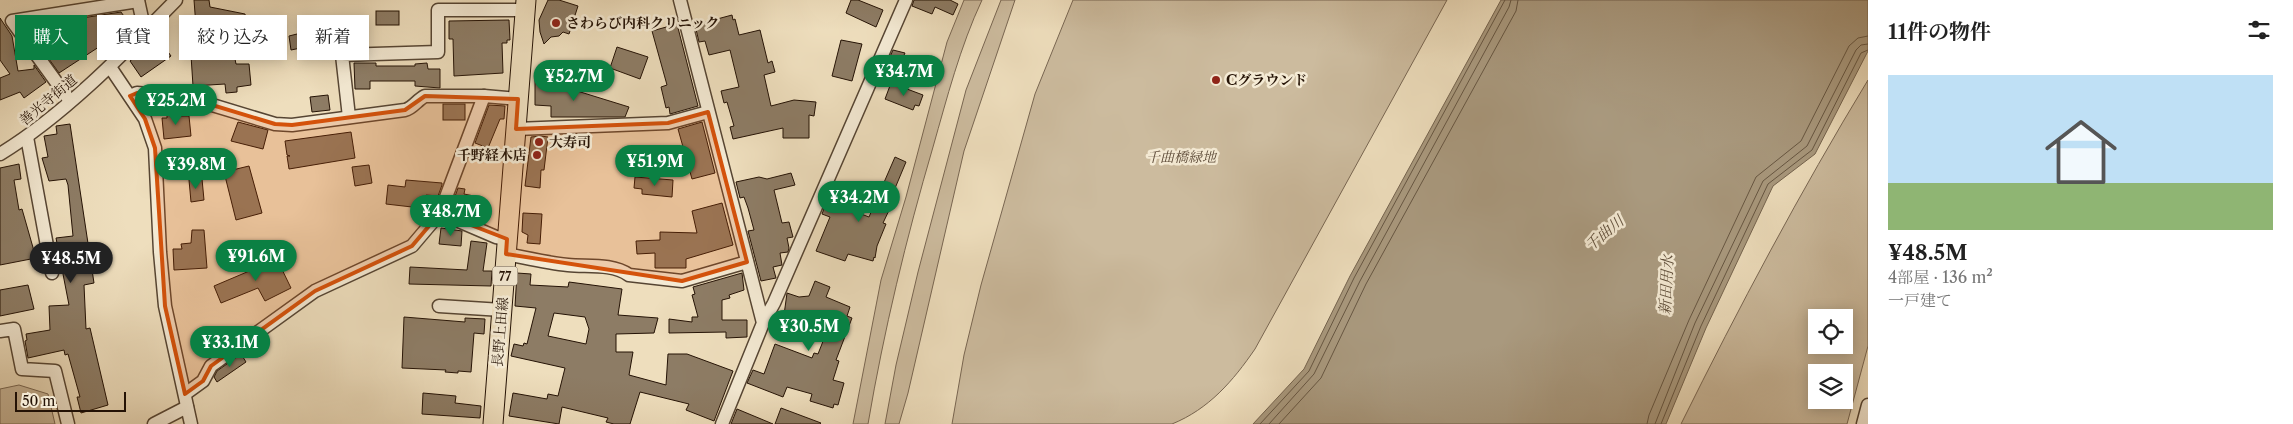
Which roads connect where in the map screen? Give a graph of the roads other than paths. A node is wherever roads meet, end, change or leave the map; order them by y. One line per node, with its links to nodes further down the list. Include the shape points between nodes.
1 (176, 0): 7 (street, 善光寺街道)
2 (680, 0): 15 (street)
3 (906, 0): 26 (street, via 774,303)
4 (138, 1): 6 (street); 8 (street)
5 (526, 5): 13 (main road, 長野上田線 / 77); 16 (street, via 438,10 438,52 342,55)
6 (141, 15)
7 (161, 15)
8 (6, 22): 14 (street)
9 (117, 60): 10 (street, 善光寺街道)
10 (110, 67): 11 (street); 14 (street, 善光寺街道)
11 (130, 96): 16 (street, via 137,93 189,98 275,124 292,125); 28 (street, via 145,119 155,148 166,306)
12 (484, 96): 13 (street); 16 (street, via 425,96 410,109); 20 (street)
13 (518, 99): 17 (main road, 長野上田線 / 77)
14 (70, 101): 18 (street, 善光寺街道)
15 (708, 112): 17 (street, via 668,123); 22 (street)
16 (349, 117)
17 (516, 129): 21 (main road, 長野上田線 / 77)
18 (27, 137): 19 (street, 善光寺街道); 23 (street)
19 (0, 154)
20 (440, 213): 21 (street, via 496,237); 28 (street, via 412,246 315,291 211,366 204,381)
21 (507, 246): 22 (street, via 568,265 591,265 622,270 628,275 682,281); 25 (main road, 長野上田線 / 77)
22 (747, 262): 26 (street)
23 (52, 273)
24 (439, 306): 25 (street)
25 (502, 310): 34 (main road, 長野上田線 / 77)
26 (762, 323): 35 (street)
27 (0, 331): 31 (street, via 14,329 22,370 54,371)
28 (185, 394): 30 (street)
29 (1868, 405): 36 (street)
30 (187, 407): 32 (street); 33 (street)
31 (68, 424)
32 (154, 424)
33 (190, 424)
34 (492, 424)
35 (722, 424)
36 (1863, 424)

